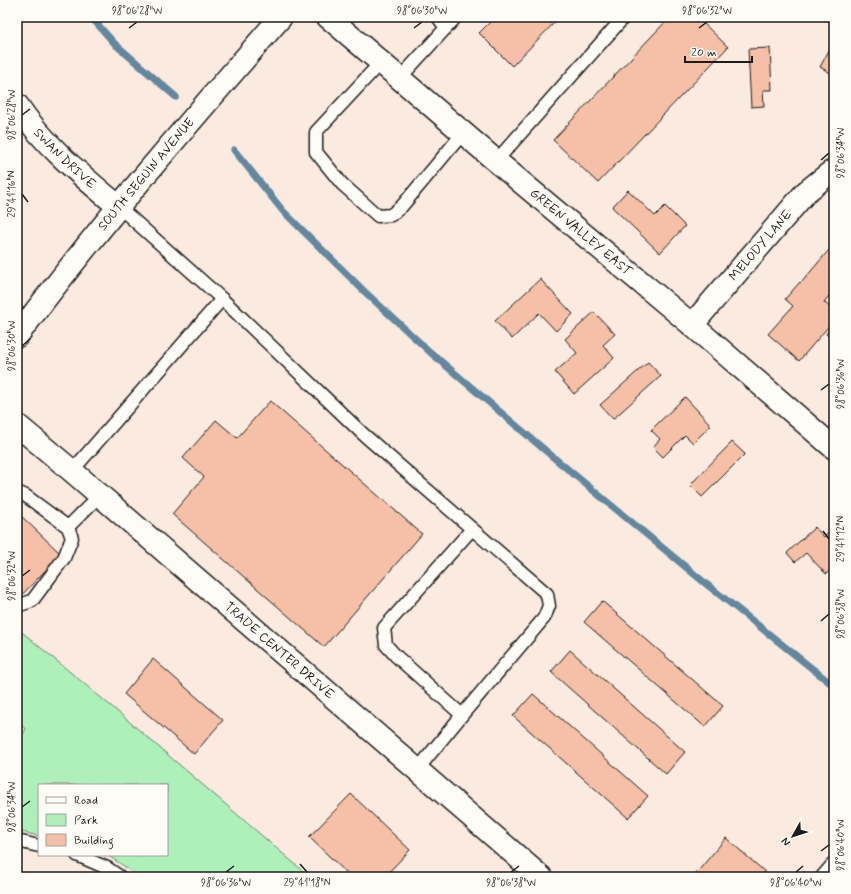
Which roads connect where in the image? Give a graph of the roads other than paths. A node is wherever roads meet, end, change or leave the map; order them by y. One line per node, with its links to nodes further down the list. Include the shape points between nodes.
1 (281, 17): 13 (street, SOUTH SEGUIN AVENUE)
2 (328, 17): 7 (street, GREEN VALLEY EAST)
3 (438, 17): 6 (lane)
4 (456, 17): 6 (lane)
5 (624, 17): 11 (lane)
6 (446, 28): 8 (lane)
7 (382, 62): 8 (street, GREEN VALLEY EAST); 10 (lane, via 316,132 316,152 342,184 378,216 391,215 402,206)
8 (400, 78): 10 (street, GREEN VALLEY EAST)
9 (17, 105): 13 (street, SWAN DRIVE, via 47,142 74,169)
10 (463, 133): 11 (street, GREEN VALLEY EAST)
11 (496, 161): 15 (street, GREEN VALLEY EAST)
12 (834, 172): 15 (street, MELODY LANE, via 806,192)
13 (119, 207): 14 (lane); 16 (street, SOUTH SEGUIN AVENUE)
14 (222, 299): 19 (lane); 23 (lane, via 363,434)
15 (692, 325): 18 (street, GREEN VALLEY EAST)
16 (17, 336)
17 (17, 425): 19 (street, TRADE CENTER DRIVE)
18 (834, 448)
19 (72, 471): 21 (street, TRADE CENTER DRIVE)
20 (17, 492): 22 (lane)
21 (100, 495): 22 (lane); 26 (street, TRADE CENTER DRIVE)
22 (68, 527): 24 (lane, via 72,538 64,558 32,601)
23 (472, 529): 25 (lane, via 547,594 549,606 544,618); 25 (lane, via 384,628 386,645)
24 (17, 606)
25 (462, 715): 26 (lane)
26 (417, 770): 32 (street, TRADE CENTER DRIVE)
27 (17, 842): 28 (lane)
28 (38, 846)
29 (79, 856): 31 (lane, via 107,868)
30 (834, 863): 33 (lane)
31 (120, 877)
32 (541, 877)
33 (822, 877)

